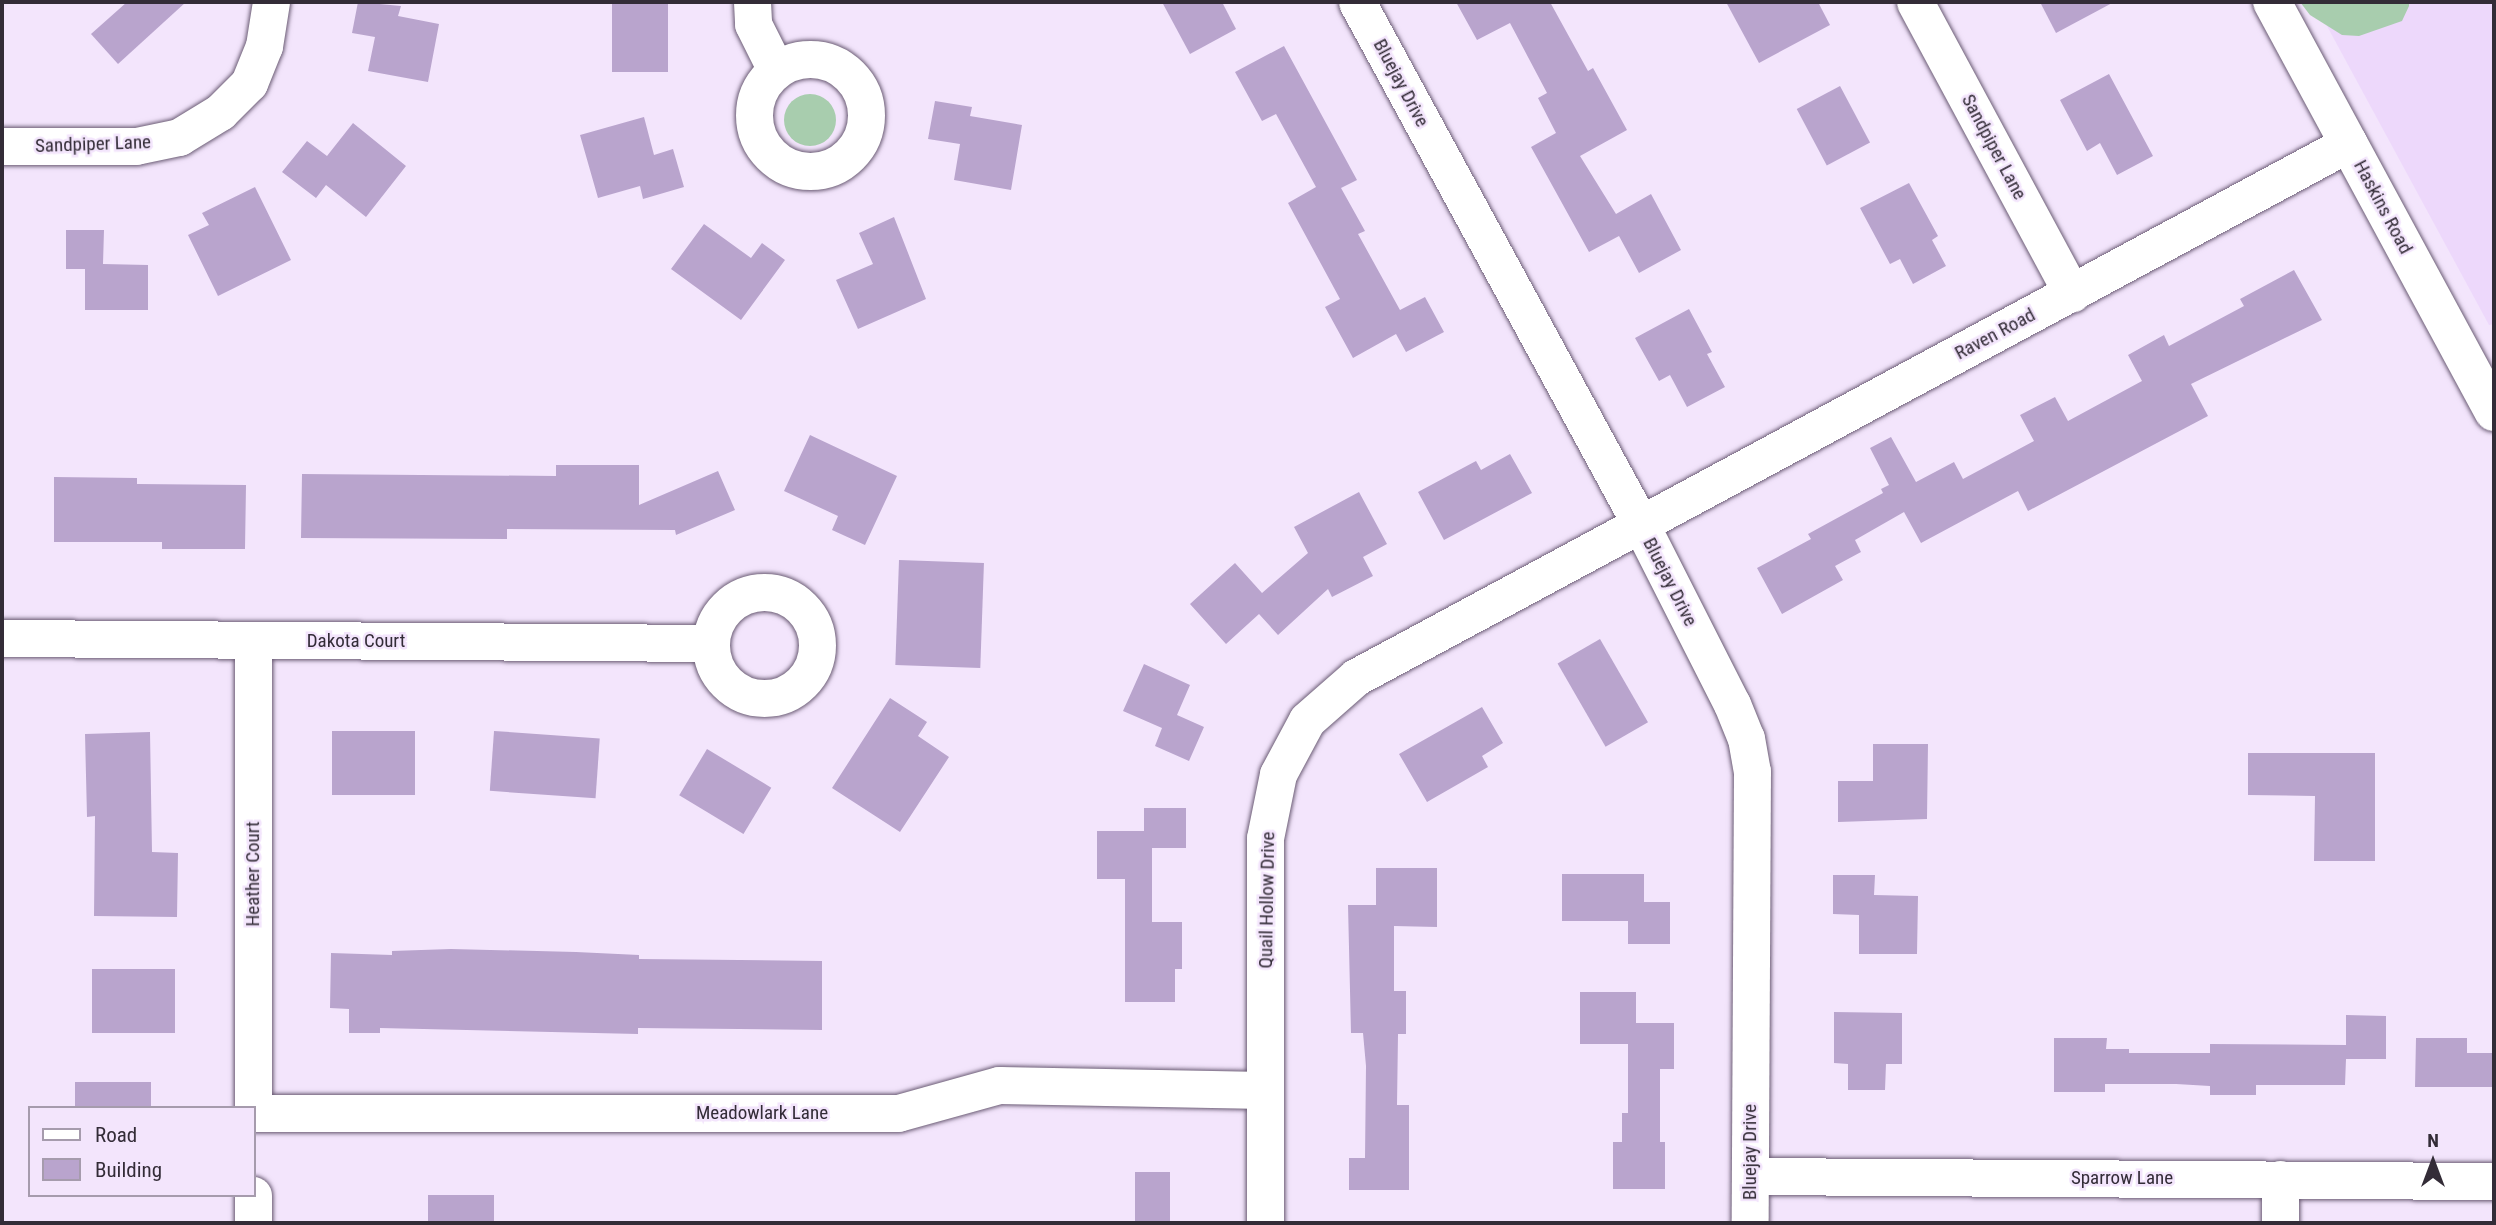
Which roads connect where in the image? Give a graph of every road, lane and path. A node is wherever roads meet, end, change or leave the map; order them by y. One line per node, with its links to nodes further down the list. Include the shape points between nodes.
1 (271, 2): 8 (street, Sandpiper Lane, via 264,46 249,83 220,112 179,137 136,146)
2 (752, 2): 6 (street, via 753,24)
3 (1357, 2): 11 (street, Bluejay Drive)
4 (1915, 2): 9 (street, Sandpiper Lane)
5 (2272, 2): 7 (main road, Haskins Road)
6 (776, 70)
7 (2349, 143): 9 (street, Raven Road); 10 (main road, Haskins Road)
8 (2, 146)
9 (2072, 293): 11 (street, Raven Road)
10 (2494, 412)
11 (1641, 525): 15 (street, Quail Hollow Drive, via 1356,677 1307,720 1278,774 1265,838); 18 (street, Bluejay Drive, via 1732,704 1746,738 1752,771)
12 (2, 639): 13 (street, Dakota Court)
13 (253, 640): 14 (street, Dakota Court); 16 (street, Heather Court)
14 (711, 643)
15 (1265, 1090): 17 (street, Meadowlark Lane, via 999,1085 898,1113); 23 (street, Quail Hollow Drive)
16 (253, 1106)
17 (256, 1113)
18 (1750, 1175): 19 (street, Sparrow Lane); 24 (street, Bluejay Drive)
19 (2280, 1179): 20 (street, Sparrow Lane); 25 (street)
20 (2494, 1181)
21 (253, 1197): 22 (street)
22 (253, 1223)
23 (1265, 1223)
24 (1750, 1223)
25 (2280, 1223)

